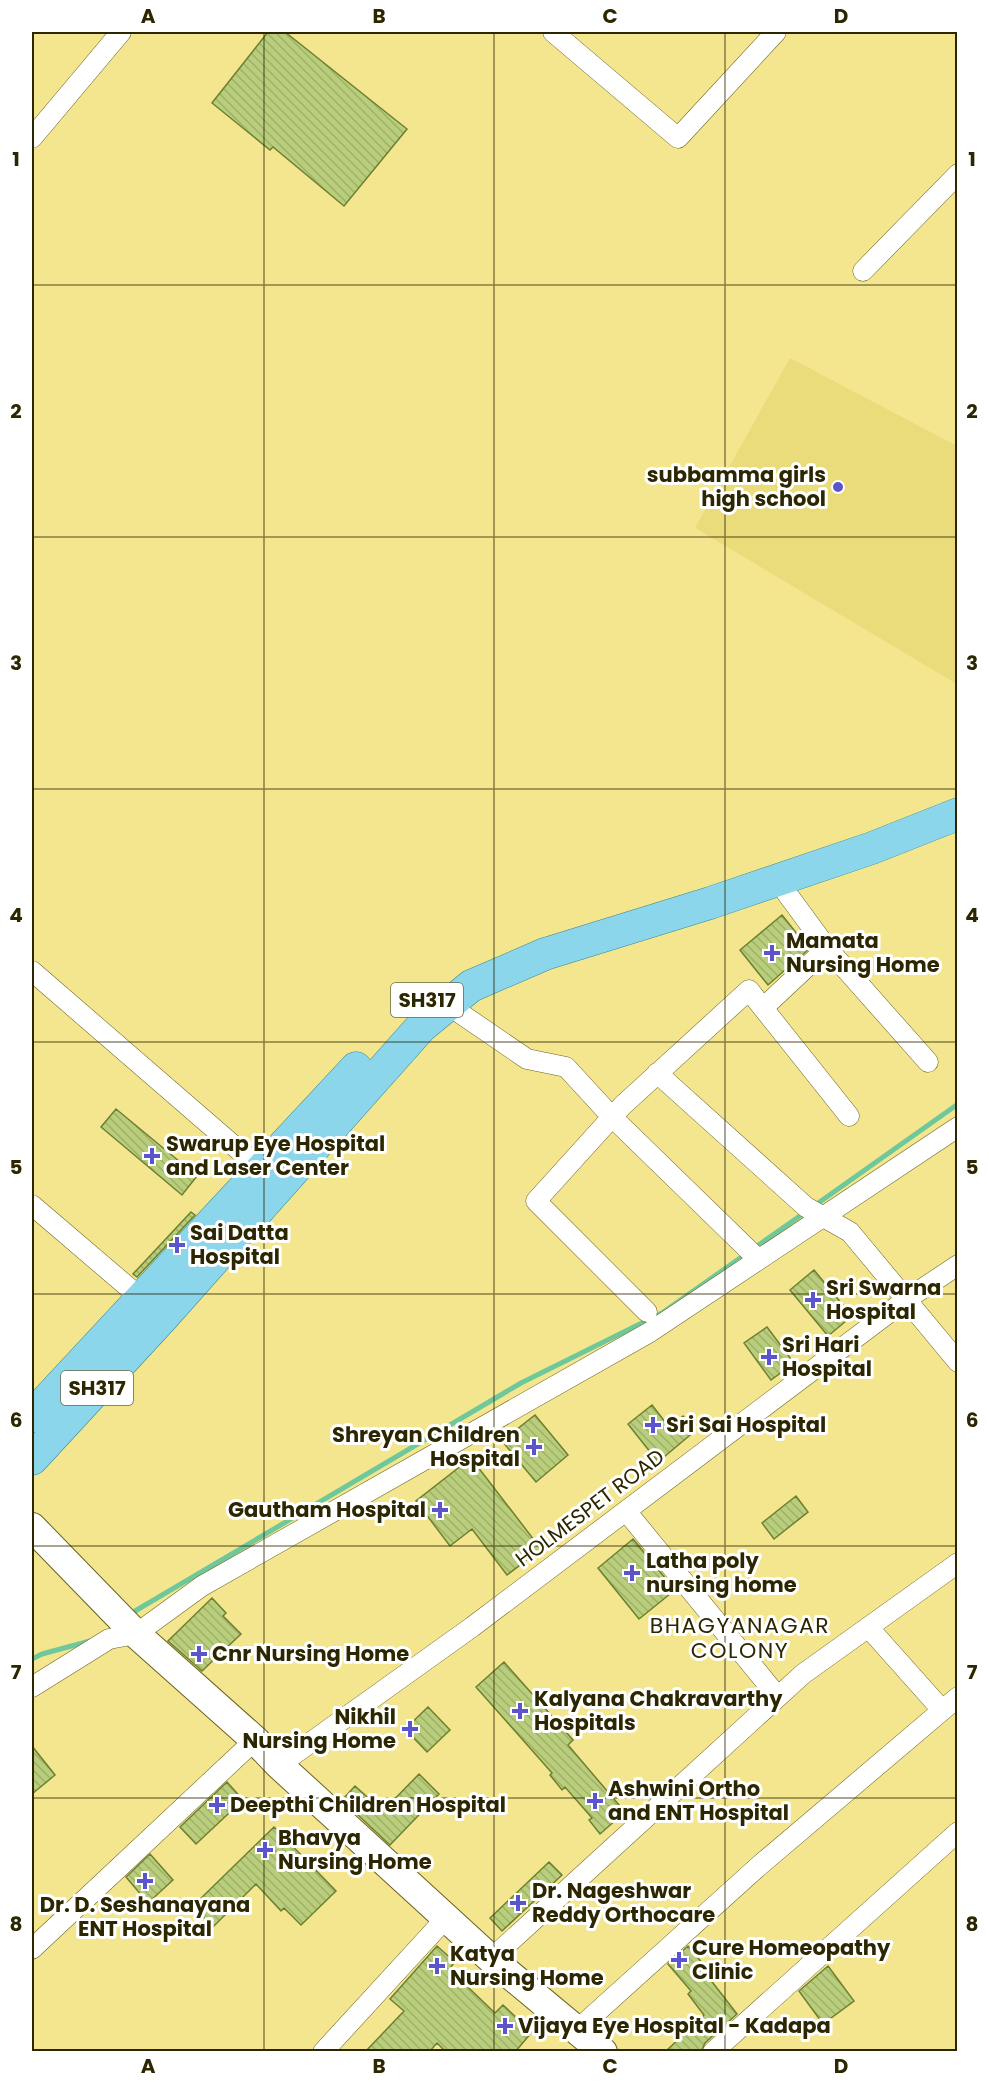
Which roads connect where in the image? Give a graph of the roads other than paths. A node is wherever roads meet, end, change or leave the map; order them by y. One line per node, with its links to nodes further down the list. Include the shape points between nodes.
1 (121, 32): 4 (street)
2 (553, 32): 3 (street, via 678,138)
3 (776, 32)
4 (32, 138)
5 (957, 174): 6 (street)
6 (863, 271)
7 (957, 791): 19 (main road, SH317, via 800,852 462,968 362,1062)
8 (957, 814): 9 (main road, SH317)
9 (777, 880): 10 (street); 12 (main road, SH317, via 545,954 471,986)
10 (826, 948): 13 (street); 14 (street)
11 (32, 971): 19 (street)
12 (448, 1005): 16 (street, via 527,1059 566,1067); 19 (main road, SH317, via 421,1027)
13 (763, 1008): 15 (street, via 749,990); 17 (street)
14 (928, 1062)
15 (657, 1073): 16 (street); 21 (street, via 806,1207)
16 (612, 1116): 22 (street); 26 (street, via 536,1201)
17 (849, 1116)
18 (957, 1127): 21 (street)
19 (270, 1178): 25 (main road, SH317)
20 (32, 1205): 25 (street)
21 (823, 1216): 22 (street); 24 (street, via 850,1232)
22 (758, 1259): 34 (street, via 650,1332 202,1586)
23 (957, 1265): 24 (street, HOLMESPET ROAD)
24 (907, 1299): 27 (street); 30 (street, HOLMESPET ROAD)
25 (152, 1307): 28 (main road, SH317); 29 (main road, SH317)
26 (647, 1312)
27 (957, 1362)
28 (32, 1416)
29 (32, 1459)
30 (626, 1511): 36 (street); 40 (street, HOLMESPET ROAD)
31 (32, 1527): 34 (main road)
32 (957, 1563): 33 (street)
33 (868, 1627): 36 (street); 38 (street)
34 (135, 1634): 35 (street, via 109,1639); 39 (main road)
35 (32, 1688)
36 (778, 1697): 44 (street)
37 (957, 1697): 38 (street)
38 (942, 1710): 45 (street, via 760,1864)
39 (255, 1740): 40 (main road); 43 (street)
40 (279, 1765): 42 (main road)
41 (957, 1832): 48 (street)
42 (446, 1918): 44 (main road); 46 (street)
43 (32, 1949)
44 (491, 1959): 45 (main road)
45 (577, 2030): 47 (main road)
46 (333, 2048)
47 (603, 2052)
48 (712, 2052)

